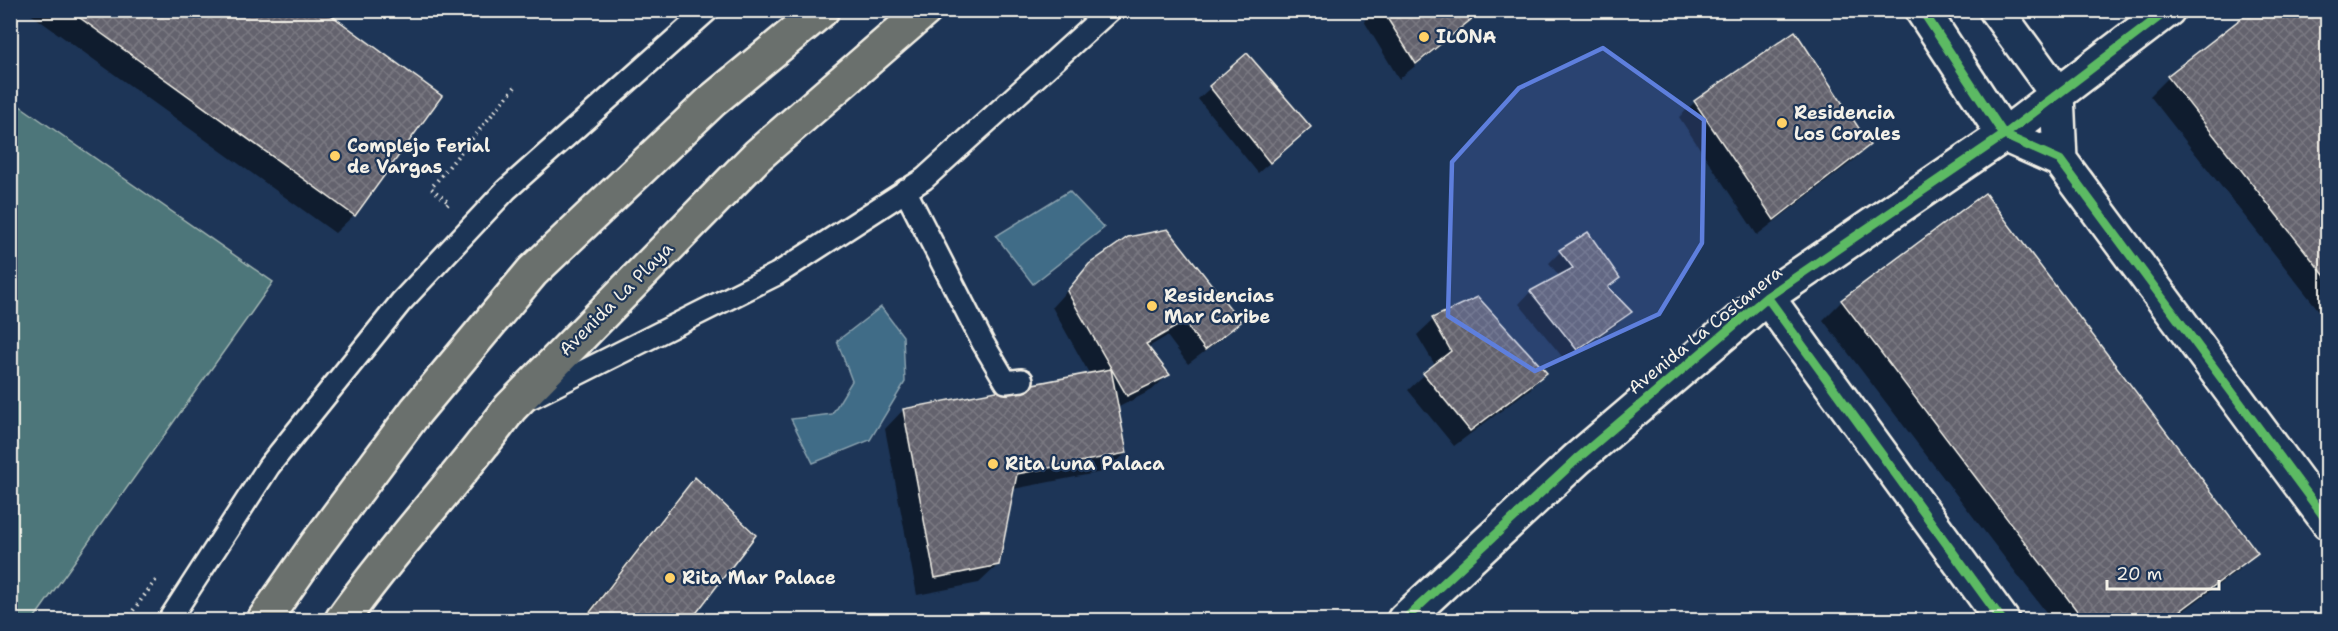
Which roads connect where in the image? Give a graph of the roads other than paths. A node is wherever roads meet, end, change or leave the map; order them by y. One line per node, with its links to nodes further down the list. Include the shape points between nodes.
1 (708, 10): 16 (lane, via 506,190 401,302 269,466)
2 (822, 10): 17 (main road, via 713,100 532,272 416,411)
3 (925, 10): 14 (main road, Avenida La Playa, via 758,155)
4 (1110, 10): 11 (lane, via 924,179)
5 (1922, 10): 9 (street)
6 (1996, 10): 8 (street)
7 (2168, 10): 8 (street, Avenida La Costanera)
8 (2057, 94): 9 (street, Avenida La Costanera); 10 (street)
9 (2004, 135): 10 (street); 12 (street, Avenida La Costanera)
10 (2060, 160): 15 (street)
11 (905, 190): 13 (lane, via 1006,381); 14 (lane, via 777,274)
12 (1767, 297): 19 (street, Avenida La Costanera, via 1577,459); 20 (street)
13 (1022, 380)
14 (510, 408): 18 (main road, Avenida La Playa, via 369,581)
15 (2328, 522)
16 (169, 621)
17 (264, 621)
18 (342, 621)
19 (1404, 621)
20 (2002, 621)

